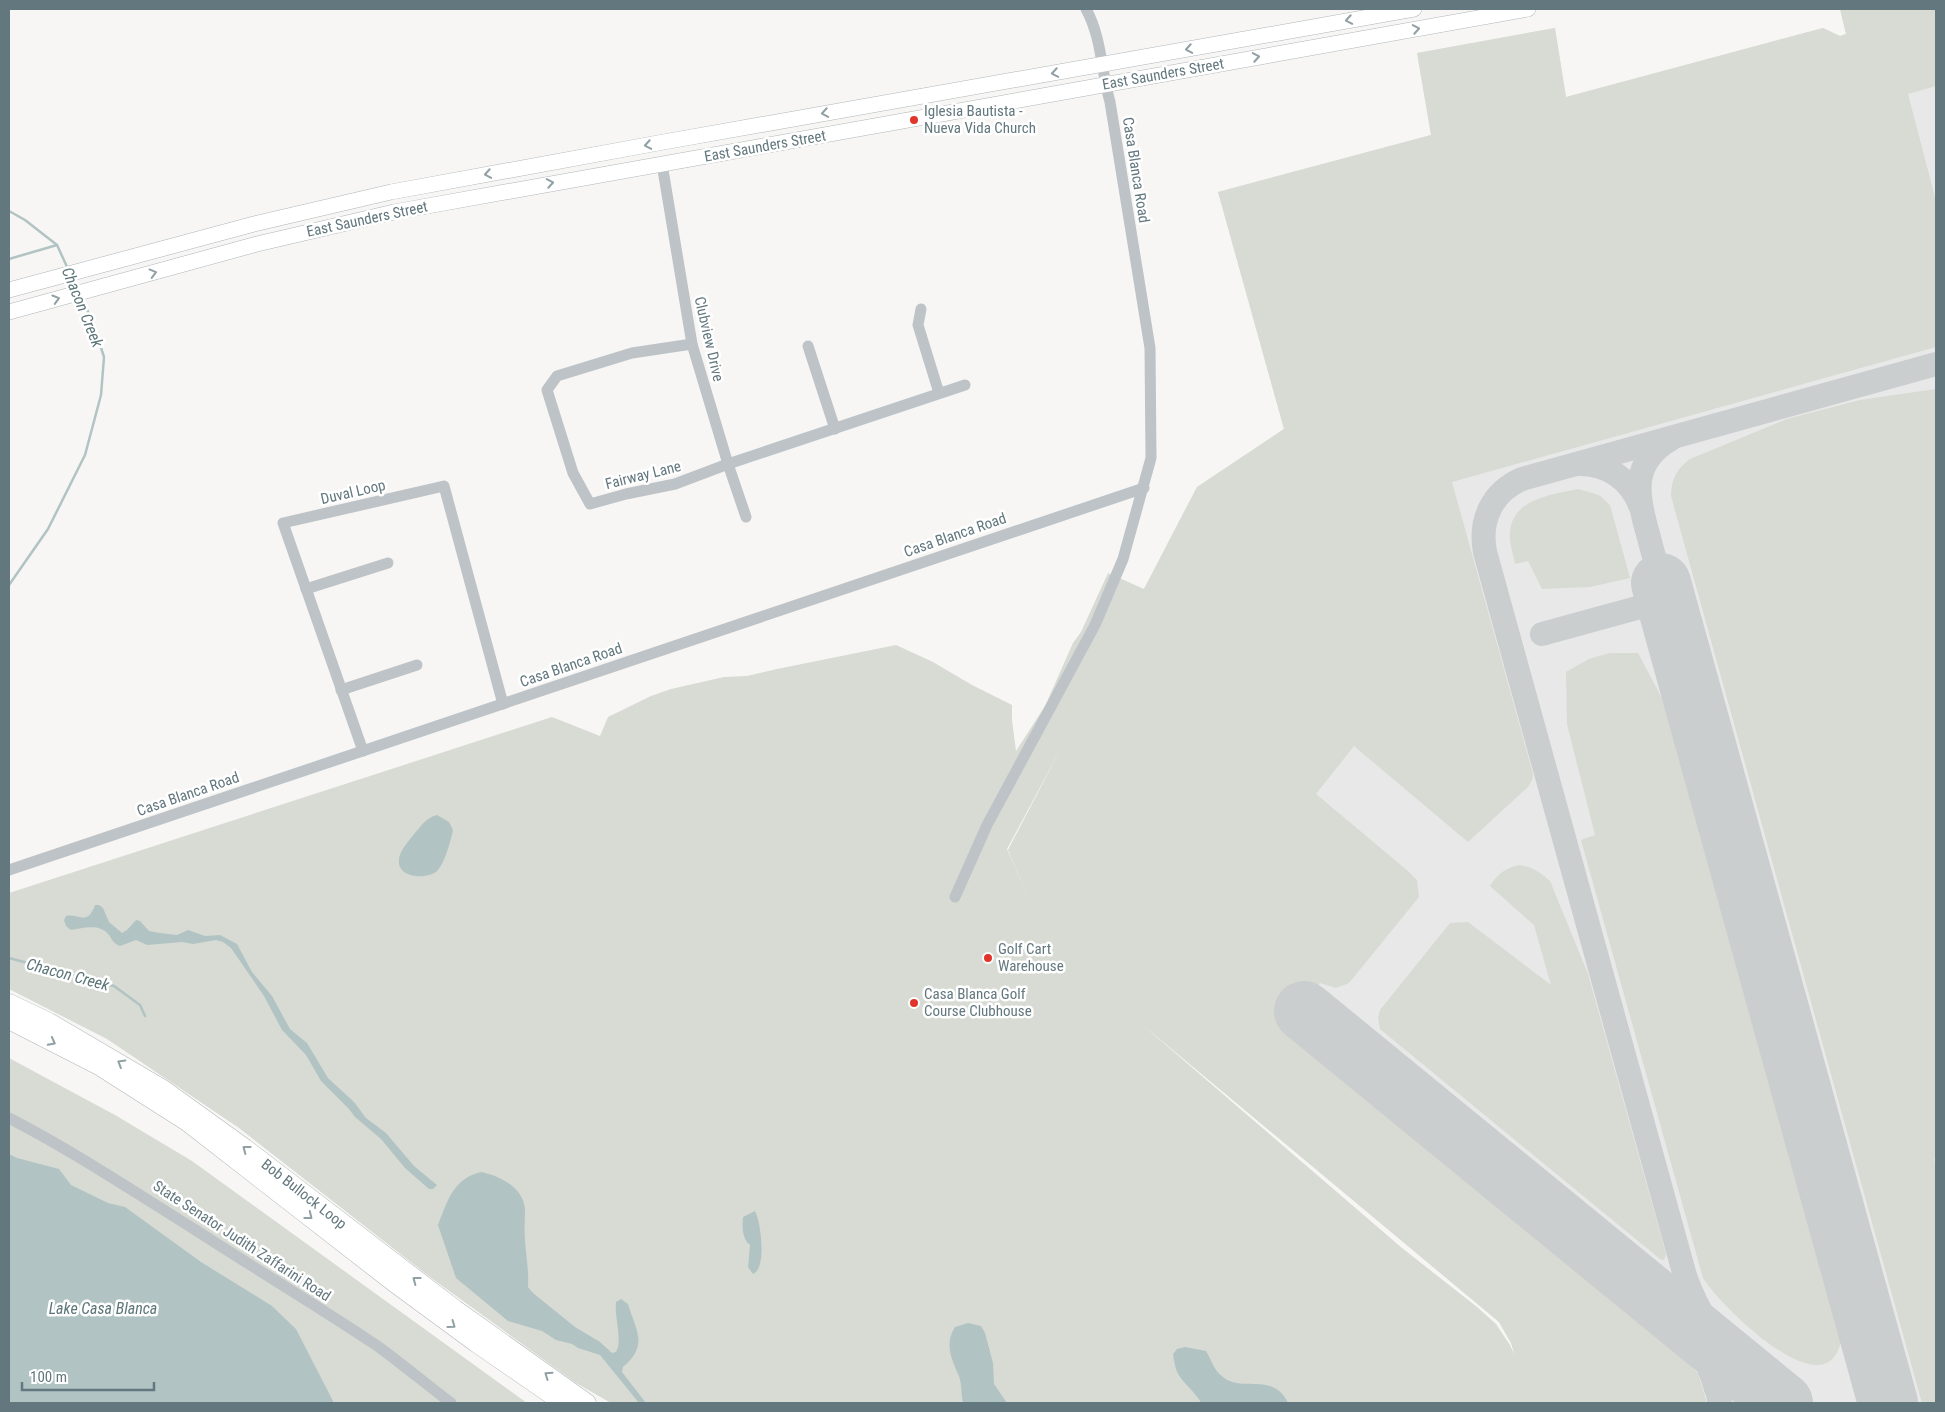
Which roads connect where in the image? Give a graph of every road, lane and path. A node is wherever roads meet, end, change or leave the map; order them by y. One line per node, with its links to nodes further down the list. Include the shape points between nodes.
1 (1086, 9): 4 (street, Casa Blanca Road, via 1095,28)
2 (1414, 9): 4 (main road, East Saunders Street, one-way to 4)
3 (1528, 9): 5 (main road, East Saunders Street, one-way to 3)
4 (1102, 65): 5 (street, Casa Blanca Road); 6 (main road, East Saunders Street, one-way to 6)
5 (1105, 84): 8 (main road, East Saunders Street); 19 (street, Casa Blanca Road, via 1150,348 1152,458)
6 (921, 97): 7 (main road, East Saunders Street, one-way to 7); 8 (main road, via 918,105 912,108 802,130)
7 (791, 120): 9 (main road, via 747,138 666,153 662,155); 10 (main road, East Saunders Street, one-way to 10, via 390,192 254,224)
8 (791, 140): 9 (main road, East Saunders Street)
9 (662, 164): 12 (main road, East Saunders Street, one-way to 9, via 326,227 477,196); 13 (street, Clubview Drive)
10 (9, 290)
11 (921, 308): 16 (street, via 918,325)
12 (9, 312)
13 (692, 344): 18 (street, Clubview Drive); 18 (street, Fairway Lane, via 632,353 557,376 547,390 573,472 590,504 675,484)
14 (808, 346): 17 (street)
15 (965, 385): 16 (street, Fairway Lane)
16 (938, 393): 17 (street, Fairway Lane)
17 (835, 428): 18 (street, Fairway Lane)
18 (728, 464): 20 (street, Clubview Drive)
19 (1144, 488): 25 (street, Casa Blanca Road); 28 (street, Casa Blanca Road, via 1123,559 1095,624 987,825)
20 (746, 518)
21 (388, 563): 22 (street)
22 (306, 588): 24 (street, Duval Loop); 25 (street, Duval Loop, via 283,523 444,486)
23 (417, 665): 24 (street)
24 (341, 690): 26 (street, Duval Loop)
25 (504, 704): 26 (street, Casa Blanca Road)
26 (363, 751): 27 (street, Casa Blanca Road)
27 (9, 870)
28 (955, 897)
29 (9, 1003): 34 (highway, Bob Bullock Loop, one-way to 29, via 455,1310 163,1089 49,1022)
30 (9, 1020): 33 (highway, Bob Bullock Loop, one-way to 33, via 99,1066 187,1122 393,1282)
31 (9, 1118): 32 (street, State Senator Judith Zaffarini Road, via 126,1185 284,1285 381,1350)
32 (450, 1403)
33 (563, 1403)
34 (588, 1403)

